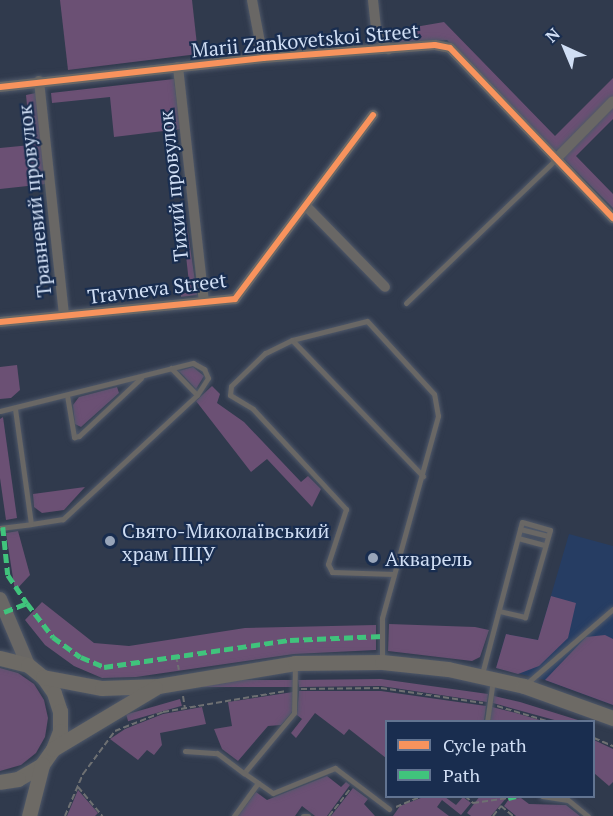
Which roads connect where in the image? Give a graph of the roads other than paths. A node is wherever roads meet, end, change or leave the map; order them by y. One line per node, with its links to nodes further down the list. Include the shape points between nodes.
1 (252, 0): 4 (street)
2 (373, 0): 3 (street, via 376,31)
3 (388, 49): 4 (street, Marii Zankovetskoi Street); 10 (street, Marii Zankovetskoi Street, via 435,45 450,48)
4 (263, 58): 5 (street, Marii Zankovetskoi Street)
5 (178, 67): 6 (street, Marii Zankovetskoi Street); 14 (street, Тихий провулок)
6 (39, 81): 7 (street, Marii Zankovetskoi Street); 16 (street, Травневий провулок)
7 (0, 87)
8 (613, 101): 10 (street)
9 (373, 115): 11 (street, Travneva Street)
10 (556, 159): 12 (street, Marii Zankovetskoi Street); 15 (lane)
11 (306, 206): 13 (street); 14 (street, Travneva Street, via 235,299)
12 (613, 218)
13 (385, 287)
14 (204, 302): 16 (street, Travneva Street)
15 (406, 303)
16 (64, 316): 17 (street, Travneva Street)
17 (0, 322)
18 (292, 340): 25 (lane); 25 (lane, via 367,321 434,393 438,416); 30 (lane, via 265,353 231,386 230,395 253,409 346,509 328,564 332,572)
19 (171, 368): 20 (lane); 21 (lane); 21 (lane, via 194,363 204,369 206,386)
20 (142, 376): 22 (lane); 22 (lane, via 79,436 74,436)
21 (197, 395): 26 (lane, via 63,519)
22 (67, 396): 23 (lane)
23 (15, 408): 24 (lane); 26 (lane)
24 (0, 411)
25 (423, 476): 30 (lane)
26 (31, 524): 27 (lane)
27 (0, 528)
28 (518, 538): 29 (lane); 29 (lane, via 522,522 549,530); 33 (lane)
29 (545, 545): 33 (lane, via 525,617)
30 (394, 574): 35 (lane, via 382,618)
31 (0, 599): 37 (street)
32 (613, 609): 41 (lane)
33 (499, 611): 39 (lane)
34 (0, 658): 37 (main road)
35 (382, 662): 36 (main road); 39 (main road)
36 (295, 663): 40 (main road); 47 (lane, via 294,713)
37 (28, 665): 38 (main road)
38 (43, 677): 40 (main road, via 102,688); 44 (main road, via 60,711 60,731)
39 (487, 677): 41 (main road); 43 (lane)
40 (158, 686): 44 (main road)
41 (524, 686): 42 (main road)
42 (613, 718)
43 (487, 720)
44 (53, 749): 46 (main road)
45 (185, 751): 47 (lane, via 217,753)
46 (42, 765): 48 (main road, via 18,779); 52 (main road)
47 (244, 773): 49 (lane)
48 (0, 782)
49 (258, 783): 51 (lane, via 273,793 282,792 335,768); 53 (lane)
50 (555, 798): 56 (lane, via 568,800)
51 (389, 810)
52 (29, 816)
53 (234, 816)
54 (303, 816): 55 (lane)
55 (308, 816)
56 (588, 816)

